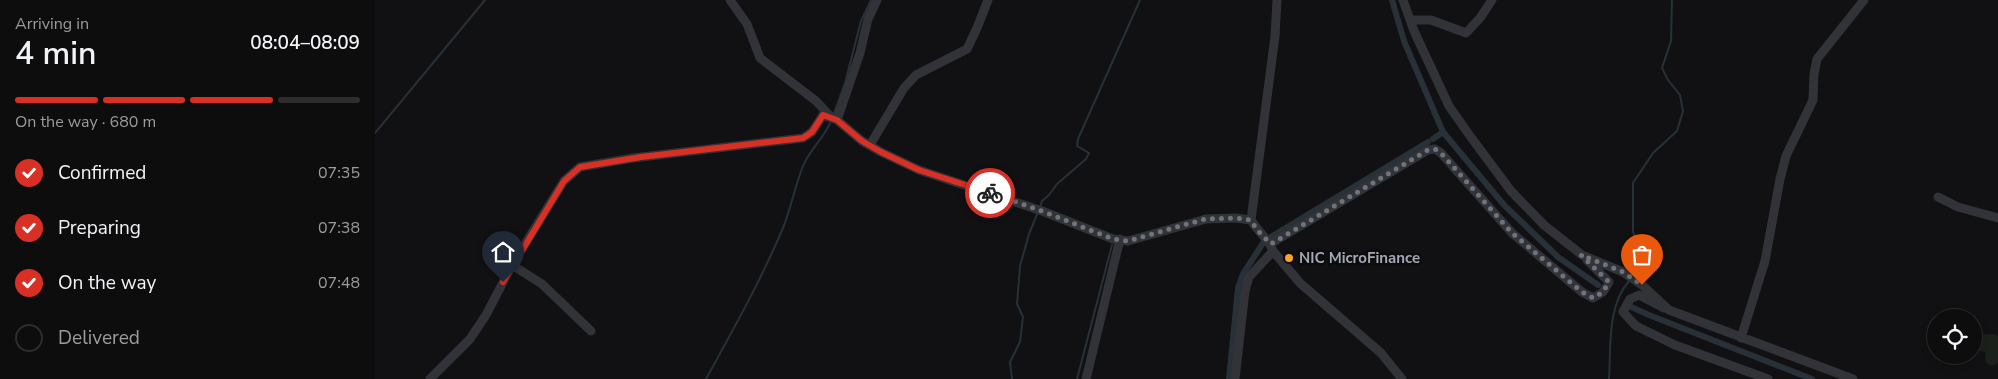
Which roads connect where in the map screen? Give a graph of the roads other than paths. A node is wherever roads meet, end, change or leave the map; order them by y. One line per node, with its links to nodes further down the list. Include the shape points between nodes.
1 (730, 0): 9 (street, via 747,24 760,58)
2 (877, 0): 9 (street, via 868,19 860,53)
3 (988, 0): 10 (street, via 967,49 916,75 904,88)
4 (1277, 0): 13 (street)
5 (1403, 0): 8 (street)
6 (1492, 0): 8 (street, via 1466,34 1431,20)
7 (1863, 0): 20 (street, via 1817,59 1813,100 1786,156 1765,261)
8 (1410, 20): 16 (street, via 1449,106 1470,136 1511,191 1544,225)
9 (833, 118): 10 (street); 17 (street, via 823,115 812,132 803,138 580,167 564,181)
10 (870, 145): 14 (street, via 919,170)
11 (1938, 197): 12 (street, via 1958,207)
12 (1998, 218)
13 (1251, 220): 14 (street, via 1205,219 1128,241); 15 (street)
14 (1120, 239): 22 (street)
15 (1272, 247): 16 (street, via 1353,193 1435,149 1512,233 1593,298 1603,292 1609,282); 23 (street, via 1249,277 1245,291); 24 (street, via 1300,283 1381,353)
16 (1581, 255): 18 (street, via 1623,272)
17 (512, 265): 19 (street, via 542,284); 21 (street, via 471,339)
18 (1669, 310): 20 (street); 25 (street, via 1639,295 1630,299 1623,312 1635,326 1675,345)
19 (591, 331)
20 (1741, 338): 26 (street)
21 (430, 379)
22 (1086, 379)
23 (1235, 379)
24 (1402, 379)
25 (1769, 379)
26 (1853, 379)

